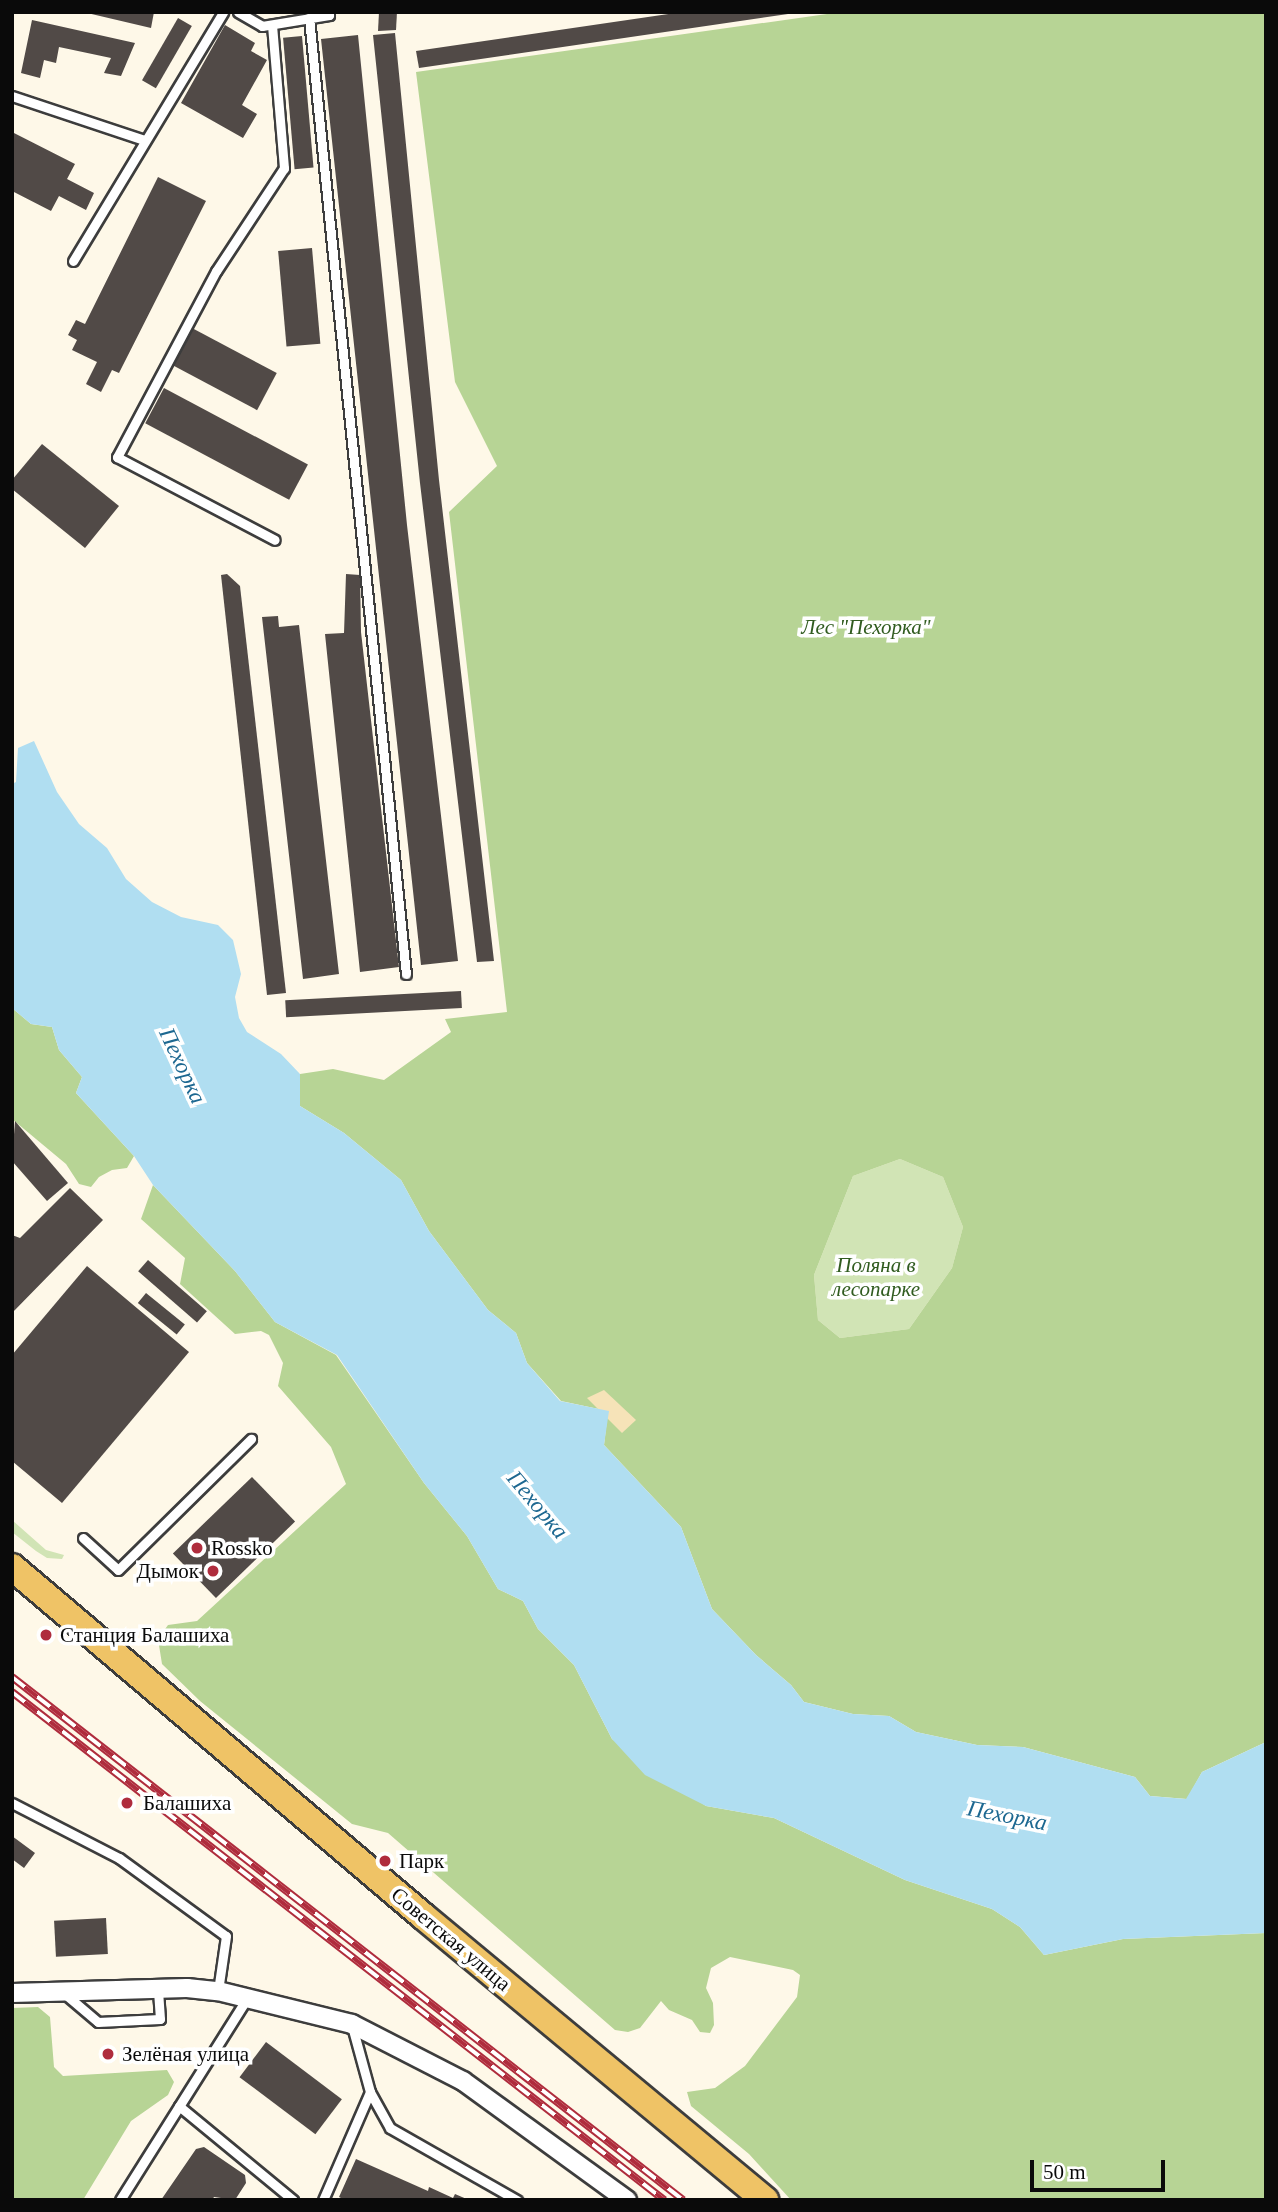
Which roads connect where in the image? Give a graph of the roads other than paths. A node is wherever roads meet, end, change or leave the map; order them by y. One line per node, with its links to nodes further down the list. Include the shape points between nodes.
1 (223, 12): 7 (lane)
2 (238, 12): 5 (lane, via 262,26)
3 (329, 12): 4 (lane)
4 (309, 18): 5 (lane); 10 (lane)
5 (272, 24): 9 (lane, via 284,168 216,271 117,457)
6 (12, 96): 7 (lane)
7 (144, 140): 8 (lane)
8 (74, 261)
9 (275, 540)
10 (406, 974)
11 (251, 1439): 12 (lane, via 118,1570)
12 (83, 1538)
13 (12, 1567): 28 (main road, Советская улица)
14 (12, 1803): 17 (lane, via 119,1858 226,1936)
15 (158, 1989): 16 (street); 16 (lane, via 160,2020 98,2022); 17 (street)
16 (61, 1991): 18 (street)
17 (218, 1991): 19 (street)
18 (12, 1993)
19 (248, 1996): 20 (street); 22 (lane)
20 (352, 2024): 21 (lane); 27 (street, via 463,2081)
21 (370, 2092): 25 (lane); 26 (lane, via 390,2127)
22 (179, 2105): 23 (lane); 24 (lane)
23 (120, 2200)
24 (293, 2200)
25 (323, 2200)
26 (517, 2200)
27 (627, 2200)
28 (765, 2200)

